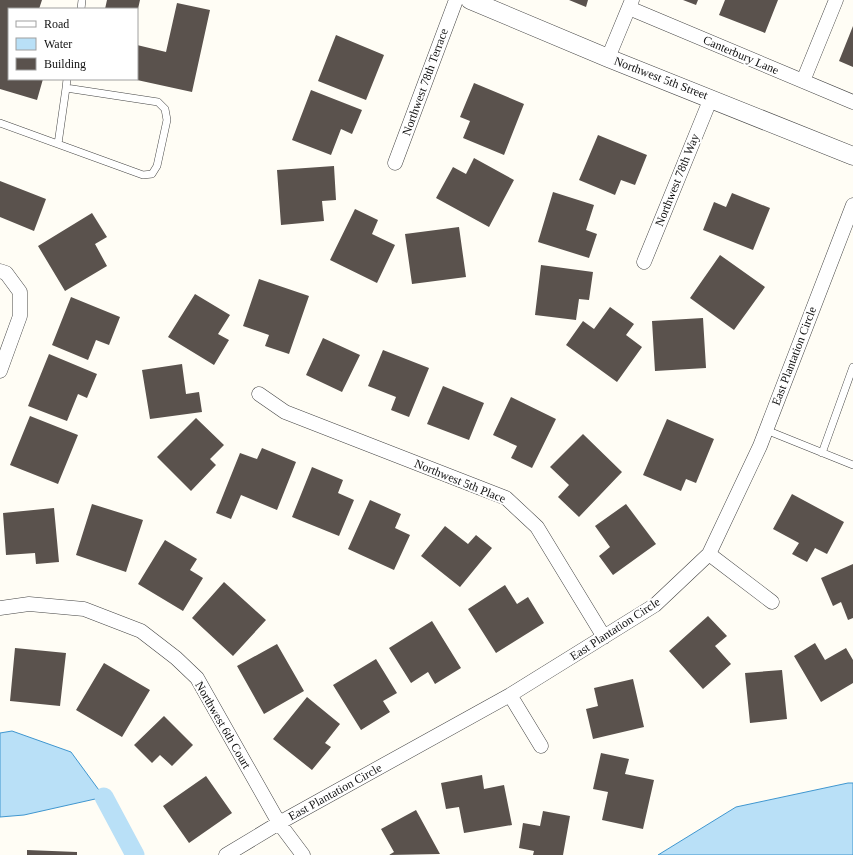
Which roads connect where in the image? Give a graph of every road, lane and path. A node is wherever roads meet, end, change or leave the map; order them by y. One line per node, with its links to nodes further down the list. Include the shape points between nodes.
1 (456, 0): 14 (street, Northwest 78th Terrace)
2 (470, 0): 5 (street, Northwest 5th Street, via 494,7)
3 (836, 0): 7 (street)
4 (630, 4): 5 (street); 7 (street, Canterbury Lane)
5 (608, 58): 9 (street, Northwest 5th Street)
6 (68, 80): 8 (lane)
7 (803, 81): 10 (street, Canterbury Lane)
8 (66, 88): 12 (lane); 12 (lane, via 158,102 165,109 167,120 157,166 152,174 143,175)
9 (711, 98): 13 (street, Northwest 5th Street); 16 (street, Northwest 78th Way)
10 (853, 102)
11 (0, 122): 12 (lane)
12 (58, 144)
13 (853, 156)
14 (395, 163)
15 (853, 205): 21 (street, East Plantation Circle)
16 (644, 262)
17 (0, 271): 19 (street, via 6,273 20,292 20,316)
18 (853, 367): 22 (lane)
19 (0, 371)
20 (260, 394): 27 (street, Northwest 5th Place, via 285,412 506,498 537,527)
21 (766, 430): 22 (lane); 24 (street, East Plantation Circle)
22 (822, 453): 23 (lane)
23 (853, 465)
24 (709, 554): 25 (street); 27 (street, East Plantation Circle, via 655,605)
25 (772, 602)
26 (0, 608): 30 (street, Northwest 6th Court, via 29,604 84,609 141,630 197,678)
27 (604, 637): 28 (street, East Plantation Circle)
28 (510, 695): 29 (street); 30 (street, East Plantation Circle)
29 (541, 746)
30 (279, 823): 31 (street, East Plantation Circle); 32 (street, Northwest 6th Court)
31 (226, 855)
32 (303, 855)

